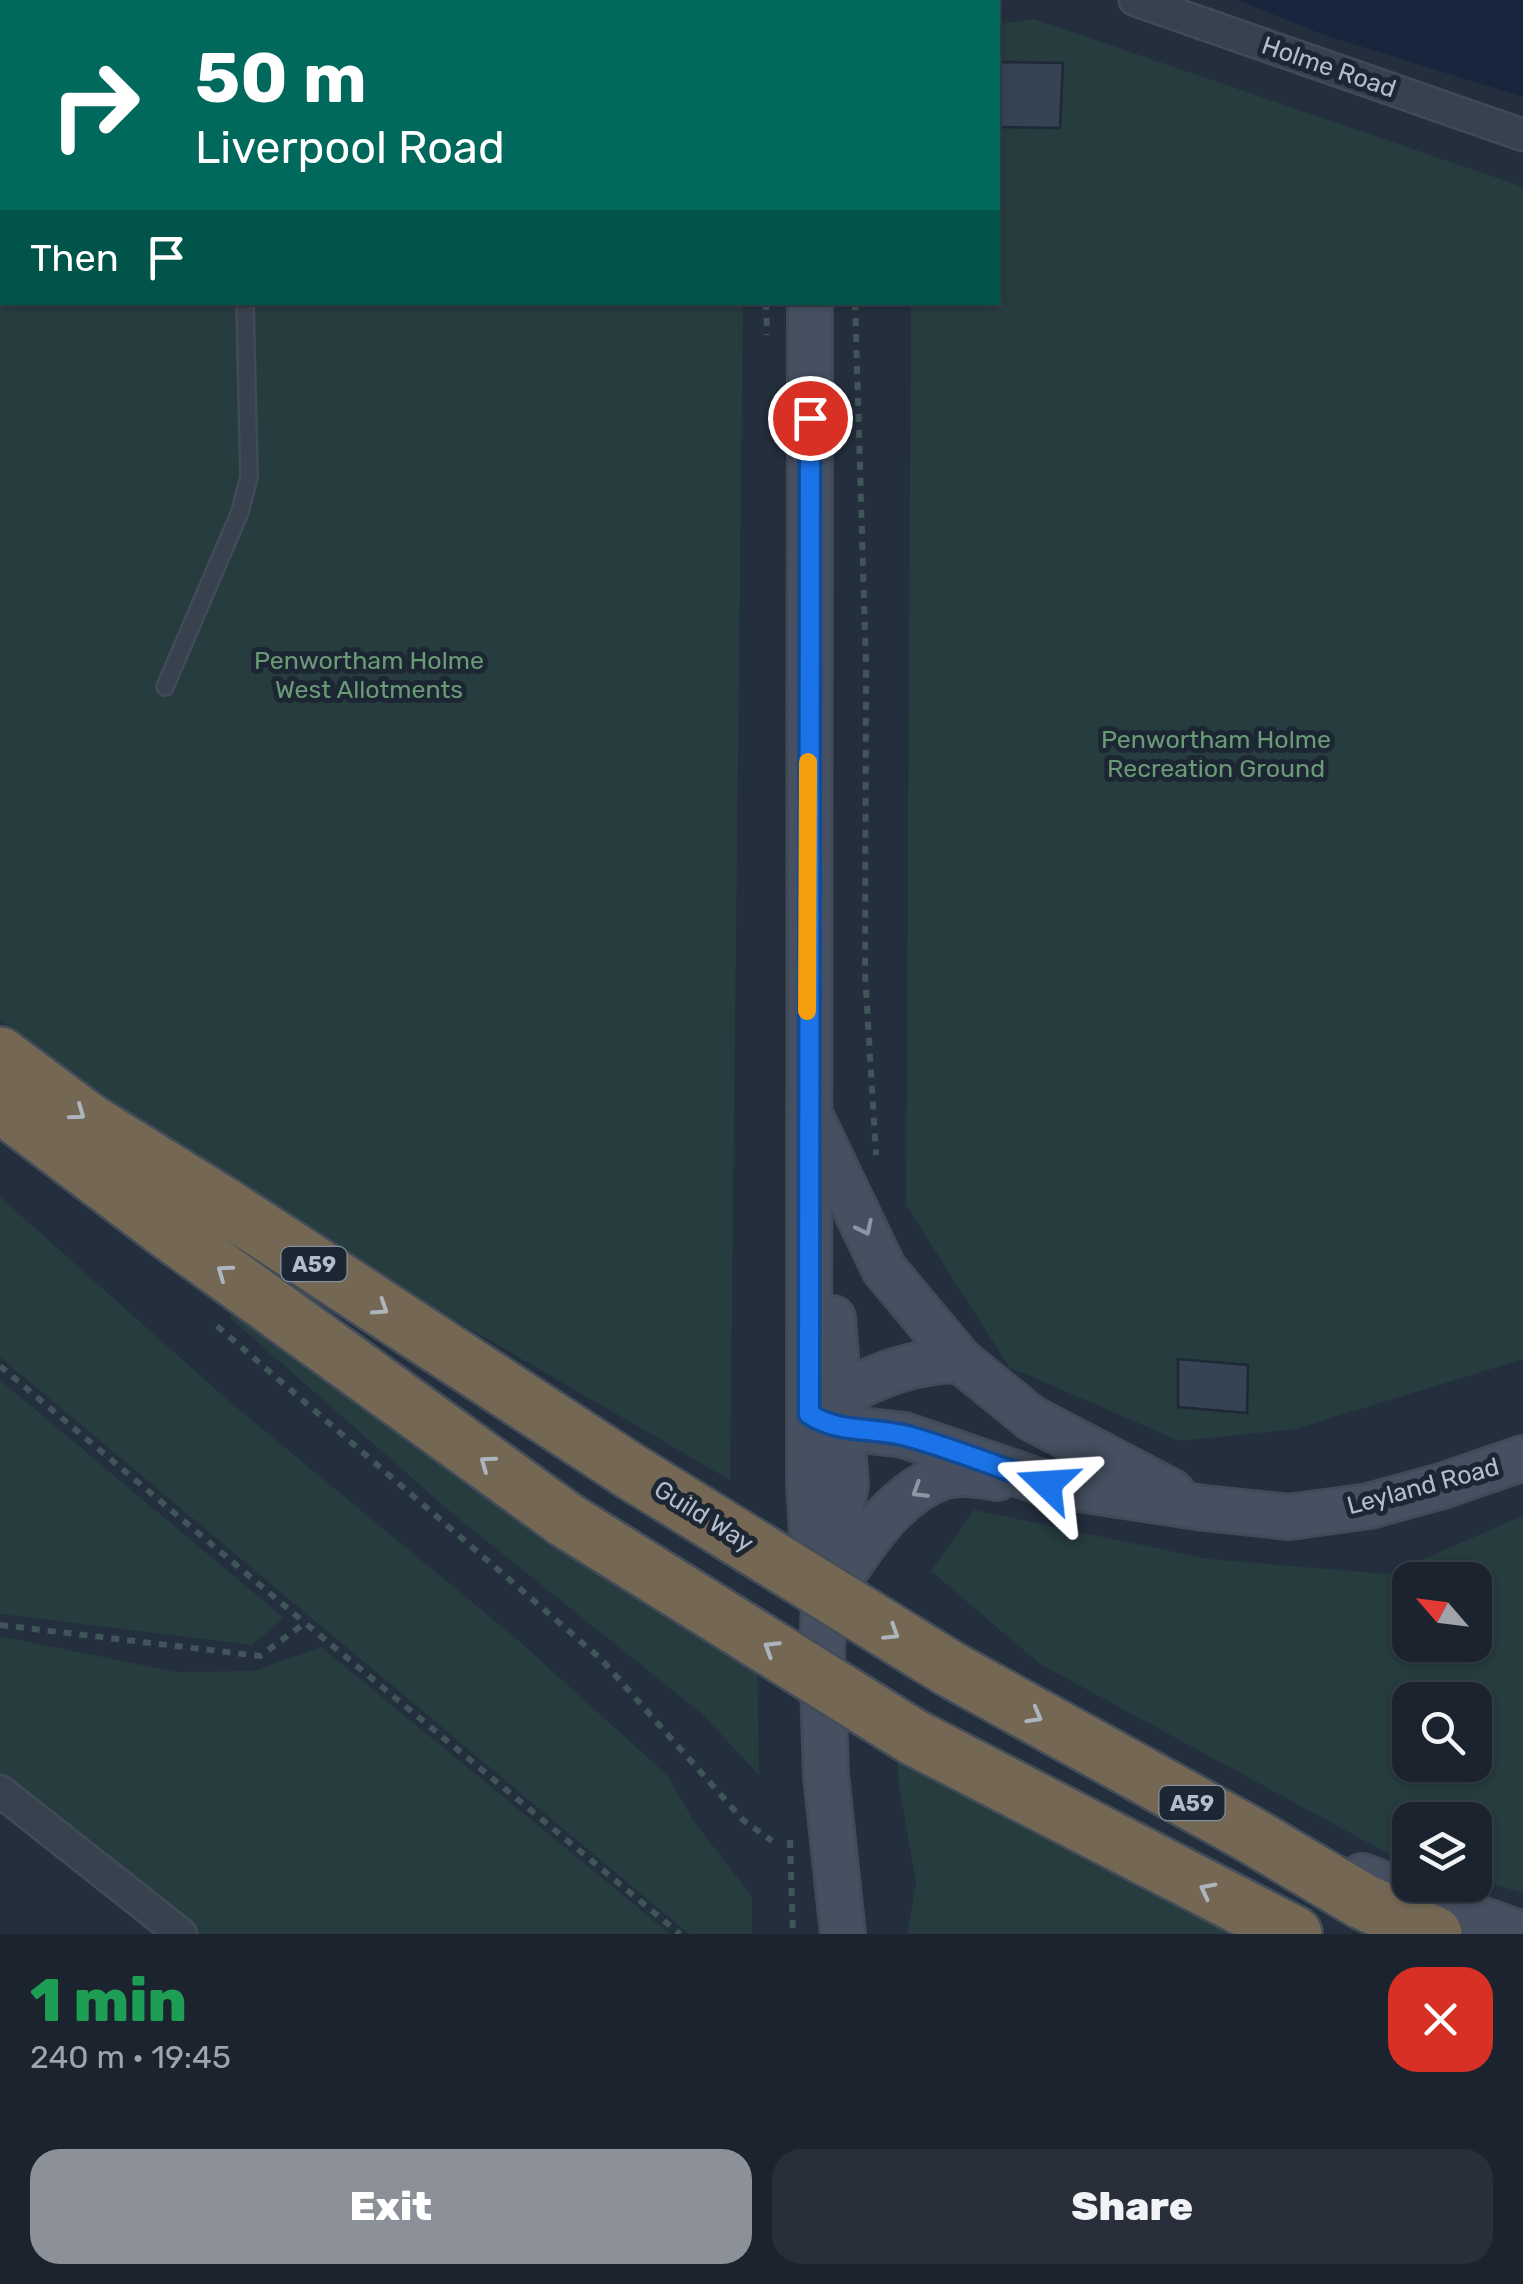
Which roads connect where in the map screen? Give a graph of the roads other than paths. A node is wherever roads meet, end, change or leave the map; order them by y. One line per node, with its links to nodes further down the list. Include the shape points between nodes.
1 (1135, 0): 2 (street, Holme Road)
2 (1523, 134)
3 (246, 305): 5 (lane, via 249,477)
4 (810, 305): 8 (main road)
5 (165, 688)
6 (0, 1056): 16 (highway, Guild Way / A59, one-way to 16, bridge, via 90,1122 630,1470 950,1669)
7 (0, 1104): 19 (highway, A59, one-way to 7, bridge, via 913,1737 566,1520)
8 (807, 1109): 9 (main road, Leyland Road, one-way to 9, via 884,1268); 10 (main road)
9 (960, 1360): 10 (main road, via 886,1372); 13 (main road, Leyland Road, via 1031,1418)
10 (831, 1412): 12 (main road, Leyland Road); 14 (main road, via 813,1550)
11 (1523, 1458): 13 (main road, Leyland Road, via 1369,1506 1289,1517)
12 (1047, 1484): 13 (main road, Leyland Road); 14 (main road, one-way to 14, via 980,1475 941,1478 897,1505)
13 (1204, 1508)
14 (824, 1602): 18 (main road, via 826,1774)
15 (0, 1792): 17 (street)
16 (1249, 1834): 20 (highway, Guild Way / A59, via 1362,1901); 21 (main road)
17 (181, 1934)
18 (843, 1934)
19 (1294, 1934)
20 (1434, 1934)
21 (1522, 1934)

